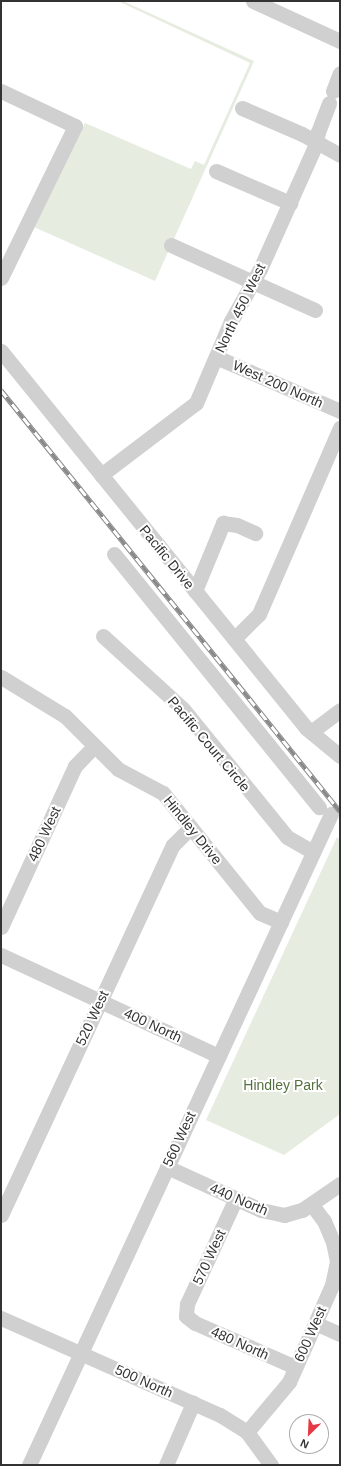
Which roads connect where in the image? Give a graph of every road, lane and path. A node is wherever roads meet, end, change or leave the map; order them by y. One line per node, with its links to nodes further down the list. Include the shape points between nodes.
1 (253, 1): 2 (street)
2 (340, 41)
3 (340, 73): 6 (street, North 450 West)
4 (1, 91): 11 (street, via 75,126)
5 (242, 108): 6 (street, via 302,134)
6 (316, 144): 7 (street); 9 (street, North 450 West)
7 (340, 155)
8 (216, 171): 9 (street)
9 (290, 203): 12 (street, North 450 West, via 260,269)
10 (171, 245): 12 (street)
11 (1, 278)
12 (252, 280): 13 (street); 15 (street, North 450 West)
13 (315, 310)
14 (1, 351): 19 (street, Pacific Drive)
15 (216, 357): 16 (street, West 200 North); 19 (street, North 450 West, via 196,403)
16 (340, 411)
17 (340, 428): 18 (street)
18 (336, 449): 24 (street, via 259,614)
19 (101, 475): 22 (street, Pacific Drive)
20 (255, 533): 22 (street, via 237,525 223,523)
21 (114, 554): 31 (street, 560 West, via 325,811)
22 (195, 591): 24 (street, Pacific Drive)
23 (103, 636): 31 (street, Pacific Court Circle, via 183,709 287,837)
24 (234, 639): 27 (street, Pacific Drive)
25 (1, 677): 28 (street, Hindley Drive, via 65,716)
26 (340, 710): 27 (street)
27 (311, 732): 29 (street, Pacific Drive)
28 (94, 746): 30 (street, Hindley Drive, via 118,769 163,793); 33 (street, 480 West, via 75,766)
29 (340, 756)
30 (191, 827): 32 (street, Hindley Drive, via 260,912); 35 (street, 520 West, via 173,845)
31 (313, 852): 32 (street, 560 West)
32 (281, 922): 36 (street, 560 West)
33 (1, 927)
34 (1, 955): 35 (street, 400 North)
35 (100, 1001): 36 (street, 400 North); 41 (street, 520 West)
36 (219, 1056): 37 (street, 560 West)
37 (167, 1167): 39 (street, 440 North); 46 (street, 560 West)
38 (340, 1184): 40 (street, 440 North)
39 (236, 1198): 40 (street, 440 North, via 261,1210 284,1215); 42 (street, 570 West, via 187,1304)
40 (312, 1205): 44 (street, 600 West, via 329,1231 336,1261 332,1285)
41 (1, 1215)
42 (186, 1316): 47 (street, 480 North, via 195,1323)
43 (1, 1318): 46 (street, 500 North)
44 (315, 1323): 45 (street); 47 (street, 600 West)
45 (340, 1334)
46 (80, 1353): 48 (street, 500 North); 50 (street, 560 West)
47 (295, 1367): 49 (street, 600 West, via 284,1390)
48 (193, 1403): 49 (street, 500 North, via 220,1415); 51 (street)
49 (247, 1432): 52 (street, 500 North)
50 (29, 1465)
51 (166, 1465)
52 (271, 1465)

